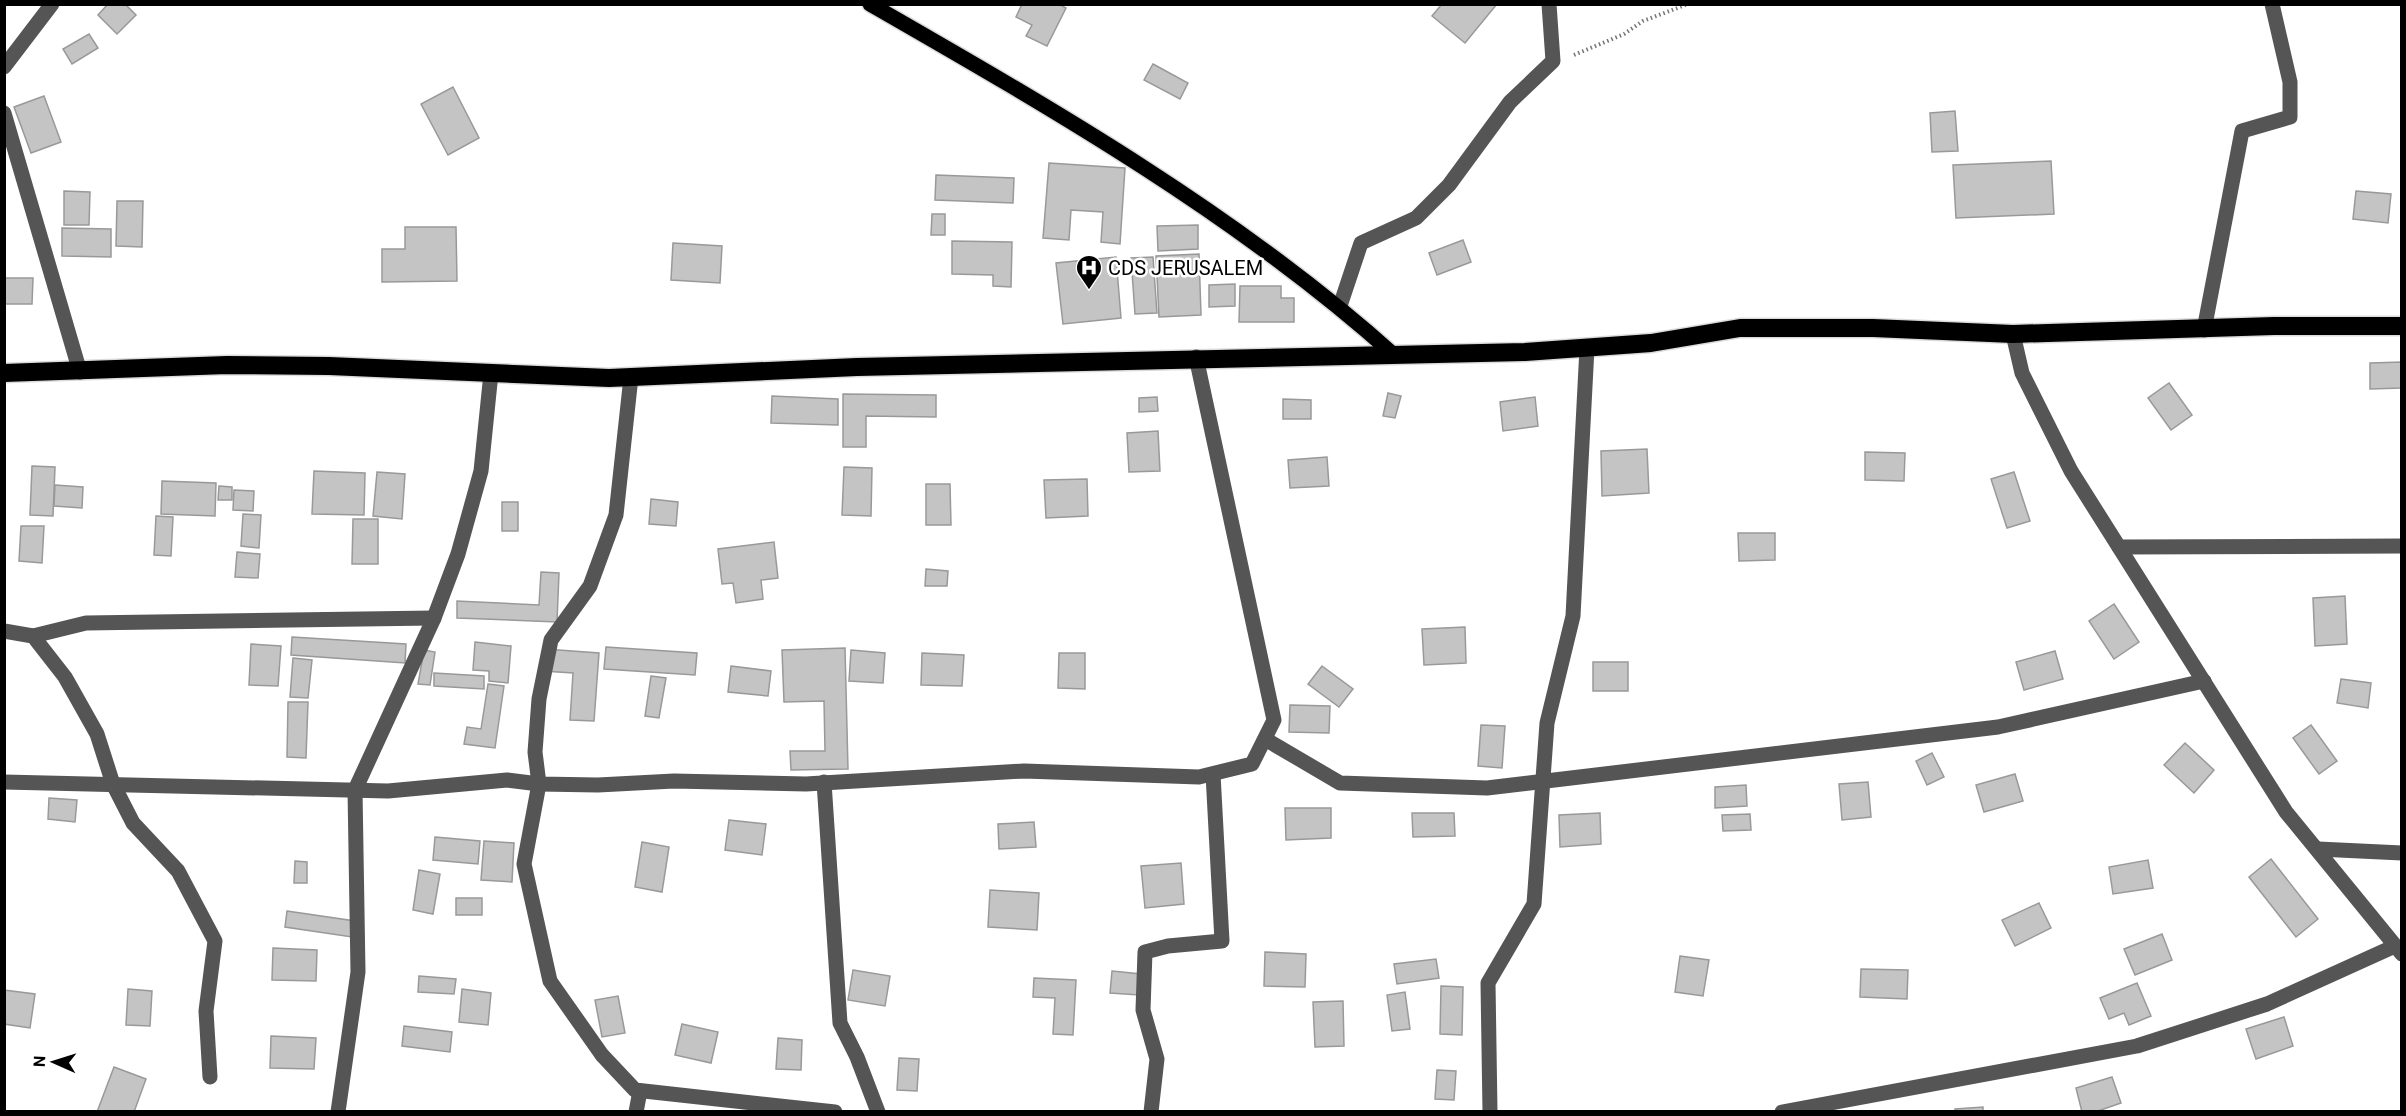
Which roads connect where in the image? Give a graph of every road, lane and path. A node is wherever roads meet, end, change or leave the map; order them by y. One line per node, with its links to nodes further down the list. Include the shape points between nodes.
1 (52, 4): 7 (street)
2 (870, 4): 9 (main road, via 1010,85 1184,195)
3 (1549, 4): 6 (street)
4 (1688, 4): 6 (path, via 1643,21 1592,50)
5 (2272, 4): 11 (street, via 2290,82 2290,117 2242,131)
6 (1553, 61): 9 (street, via 1510,102 1449,185 1416,218 1361,243)
7 (4, 66)
8 (4, 113): 16 (street)
9 (1340, 306): 14 (main road)
10 (2402, 326): 11 (highway)
11 (2204, 330): 12 (highway)
12 (2013, 334): 13 (highway, via 1740,328 1652,343); 21 (street, via 2022,373 2071,471)
13 (1587, 348): 14 (highway); 30 (street, via 1573,616 1547,723)
14 (1394, 355): 15 (highway)
15 (1196, 357): 19 (highway); 26 (street, via 1274,720)
16 (80, 372): 17 (highway); 18 (highway, via 249,366)
17 (4, 373)
18 (491, 373): 19 (highway); 22 (street, via 481,471 458,554)
19 (631, 377): 32 (street, via 616,515 590,586 551,640 539,699 535,752)
20 (2402, 546): 21 (street)
21 (2119, 547): 25 (street)
22 (434, 618): 24 (street, via 86,622); 33 (street)
23 (4, 631): 24 (street)
24 (33, 636): 31 (street, via 65,677 97,734)
25 (2204, 681): 30 (street, via 1998,727); 34 (street, via 2286,812)
26 (1265, 739): 27 (street, via 1252,764); 30 (street, via 1340,783 1487,788)
27 (1212, 774): 29 (street, via 1199,777 1024,771); 43 (street, via 1222,941 1145,952 1143,1010 1157,1059)
28 (4, 782): 31 (street)
29 (824, 782): 32 (street); 42 (street, via 840,1023)
30 (1543, 782): 44 (street, via 1534,904 1488,982)
31 (113, 784): 33 (street); 37 (street, via 133,823 178,871 215,941 206,1011)
32 (538, 784): 33 (street, via 507,780 388,791); 38 (street, via 524,864 550,981 602,1055)
33 (355, 790): 39 (street, via 358,972)
34 (2318, 849): 35 (street); 36 (street)
35 (2402, 853)
36 (2398, 950): 45 (street, via 2267,1004 2137,1046)
37 (210, 1077)
38 (640, 1091): 40 (street); 41 (street)
39 (338, 1112)
40 (636, 1112)
41 (835, 1112)
42 (878, 1112)
43 (1152, 1112)
44 (1490, 1112)
45 (1782, 1112)

